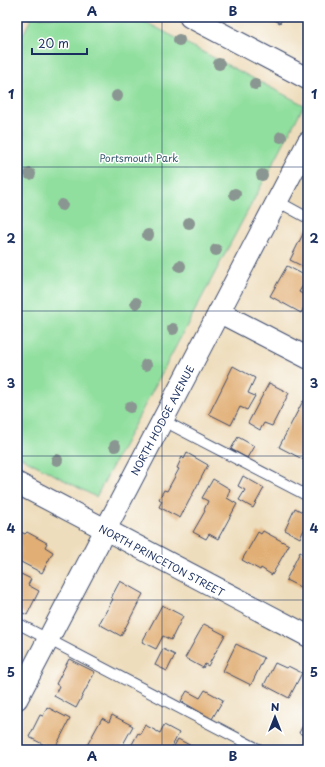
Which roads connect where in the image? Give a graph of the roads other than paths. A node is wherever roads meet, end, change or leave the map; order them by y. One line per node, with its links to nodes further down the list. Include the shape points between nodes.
1 (190, 17): 2 (street)
2 (308, 79)
3 (308, 142): 4 (street, NORTH HODGE AVENUE)
4 (277, 201): 5 (lane); 6 (street, NORTH HODGE AVENUE)
5 (308, 218)
6 (219, 312): 7 (street); 8 (street, NORTH HODGE AVENUE)
7 (308, 358)
8 (162, 420): 10 (lane); 11 (street, NORTH HODGE AVENUE)
9 (17, 483): 11 (street, NORTH PRINCETON STREET)
10 (308, 496)
11 (105, 530): 13 (street, NORTH PRINCETON STREET); 14 (street, NORTH HODGE AVENUE)
12 (17, 623): 14 (lane)
13 (308, 636)
14 (48, 639): 15 (street, NORTH HODGE AVENUE); 16 (lane)
15 (17, 699)
16 (260, 750)

